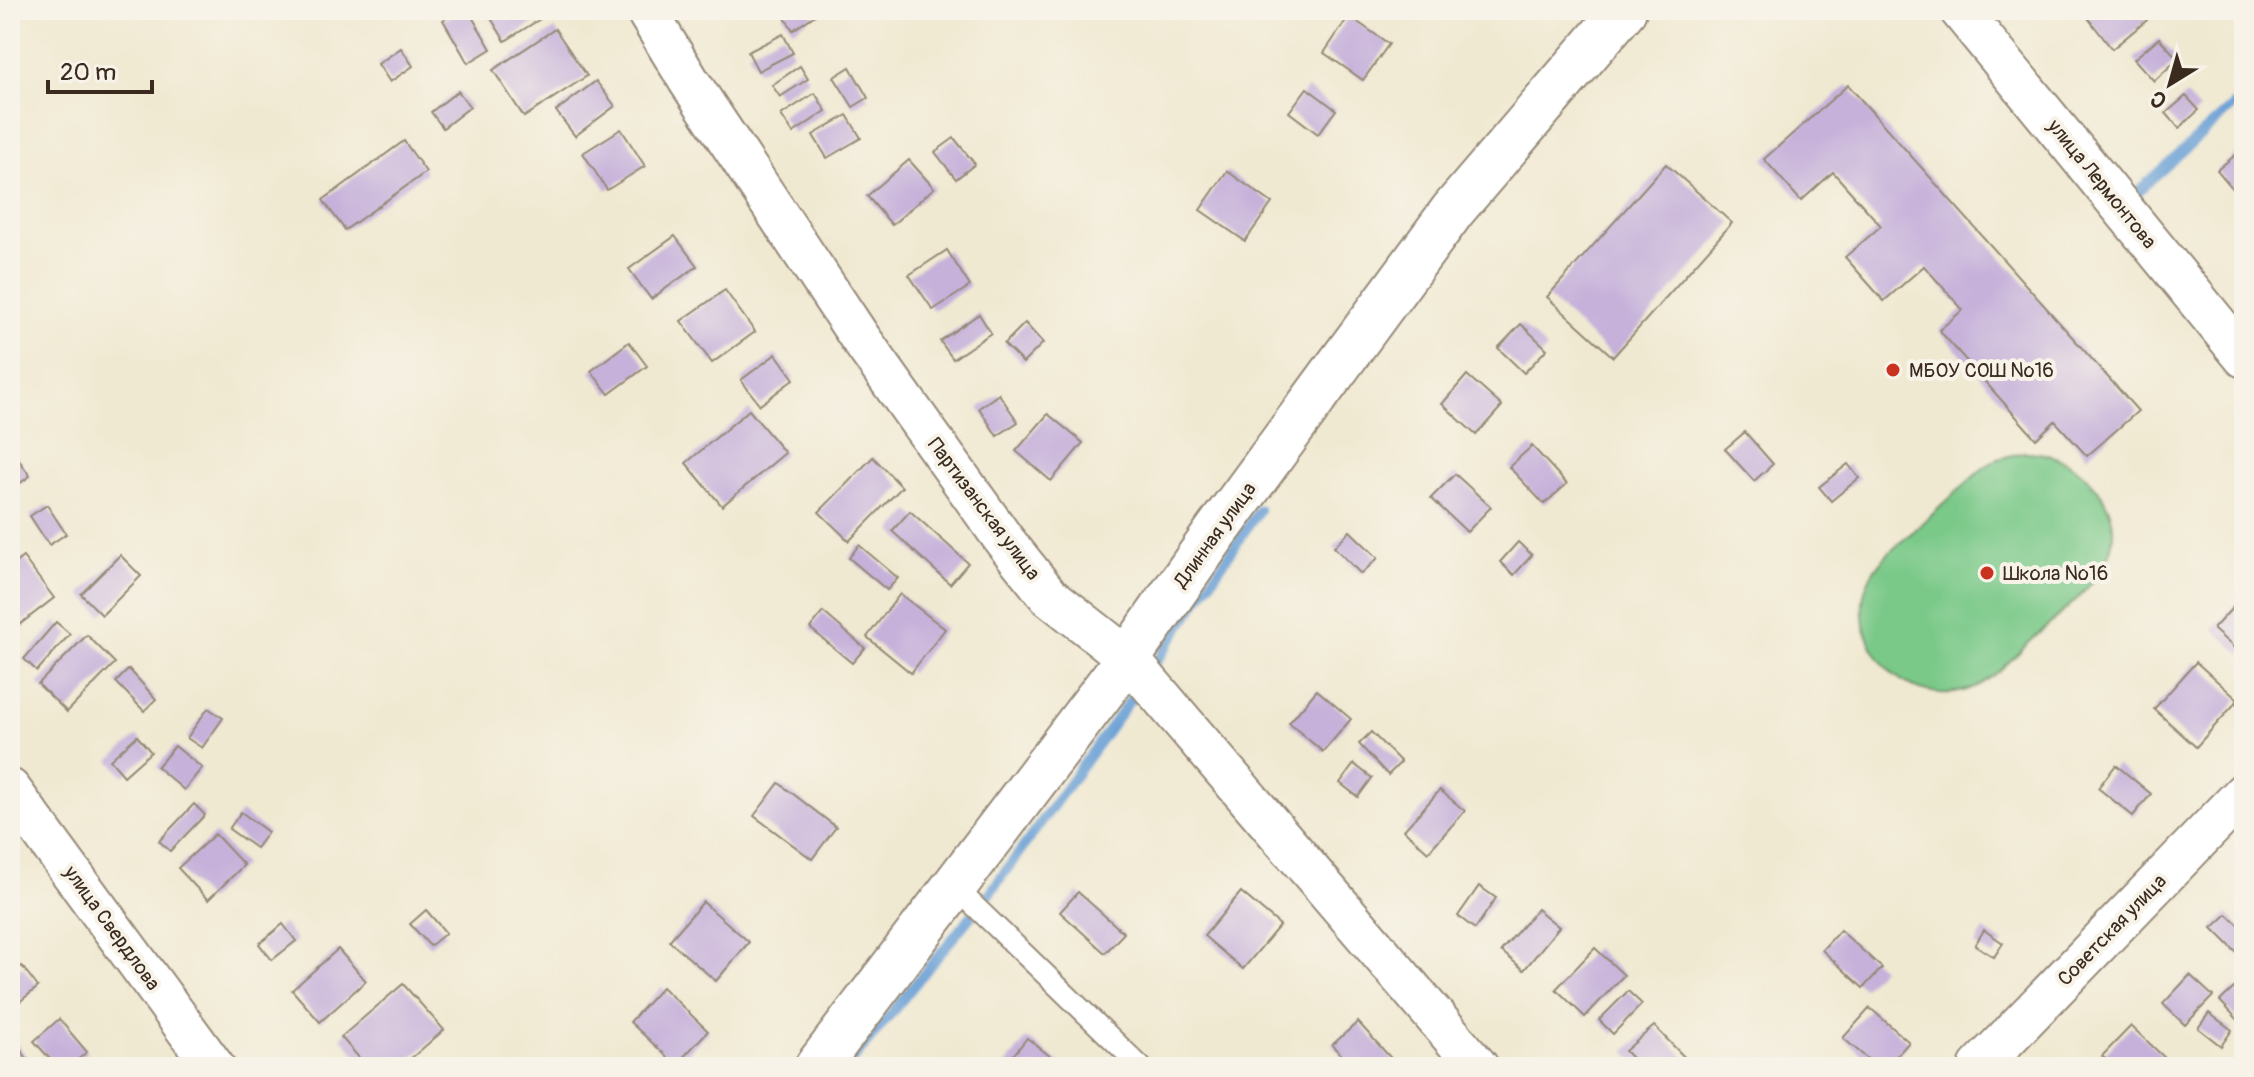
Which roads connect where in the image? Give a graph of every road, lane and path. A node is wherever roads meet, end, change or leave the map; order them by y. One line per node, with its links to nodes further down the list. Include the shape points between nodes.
1 (646, 10): 5 (street, Партизанская улица, via 860,338 1004,540 1048,595)
2 (1624, 10): 5 (main road, Длинная улица, via 1453,210)
3 (1960, 10): 4 (street, улица Лермонтова)
4 (2244, 357)
5 (1128, 658): 8 (main road, Длинная улица); 12 (street, Партизанская улица)
6 (10, 789): 9 (street, улица Свердлова)
7 (2244, 793): 13 (street, Советская улица)
8 (953, 885): 10 (main road, Длинная улица); 11 (lane)
9 (214, 1067)
10 (817, 1067)
11 (1141, 1067)
12 (1478, 1067)
13 (1979, 1067)

